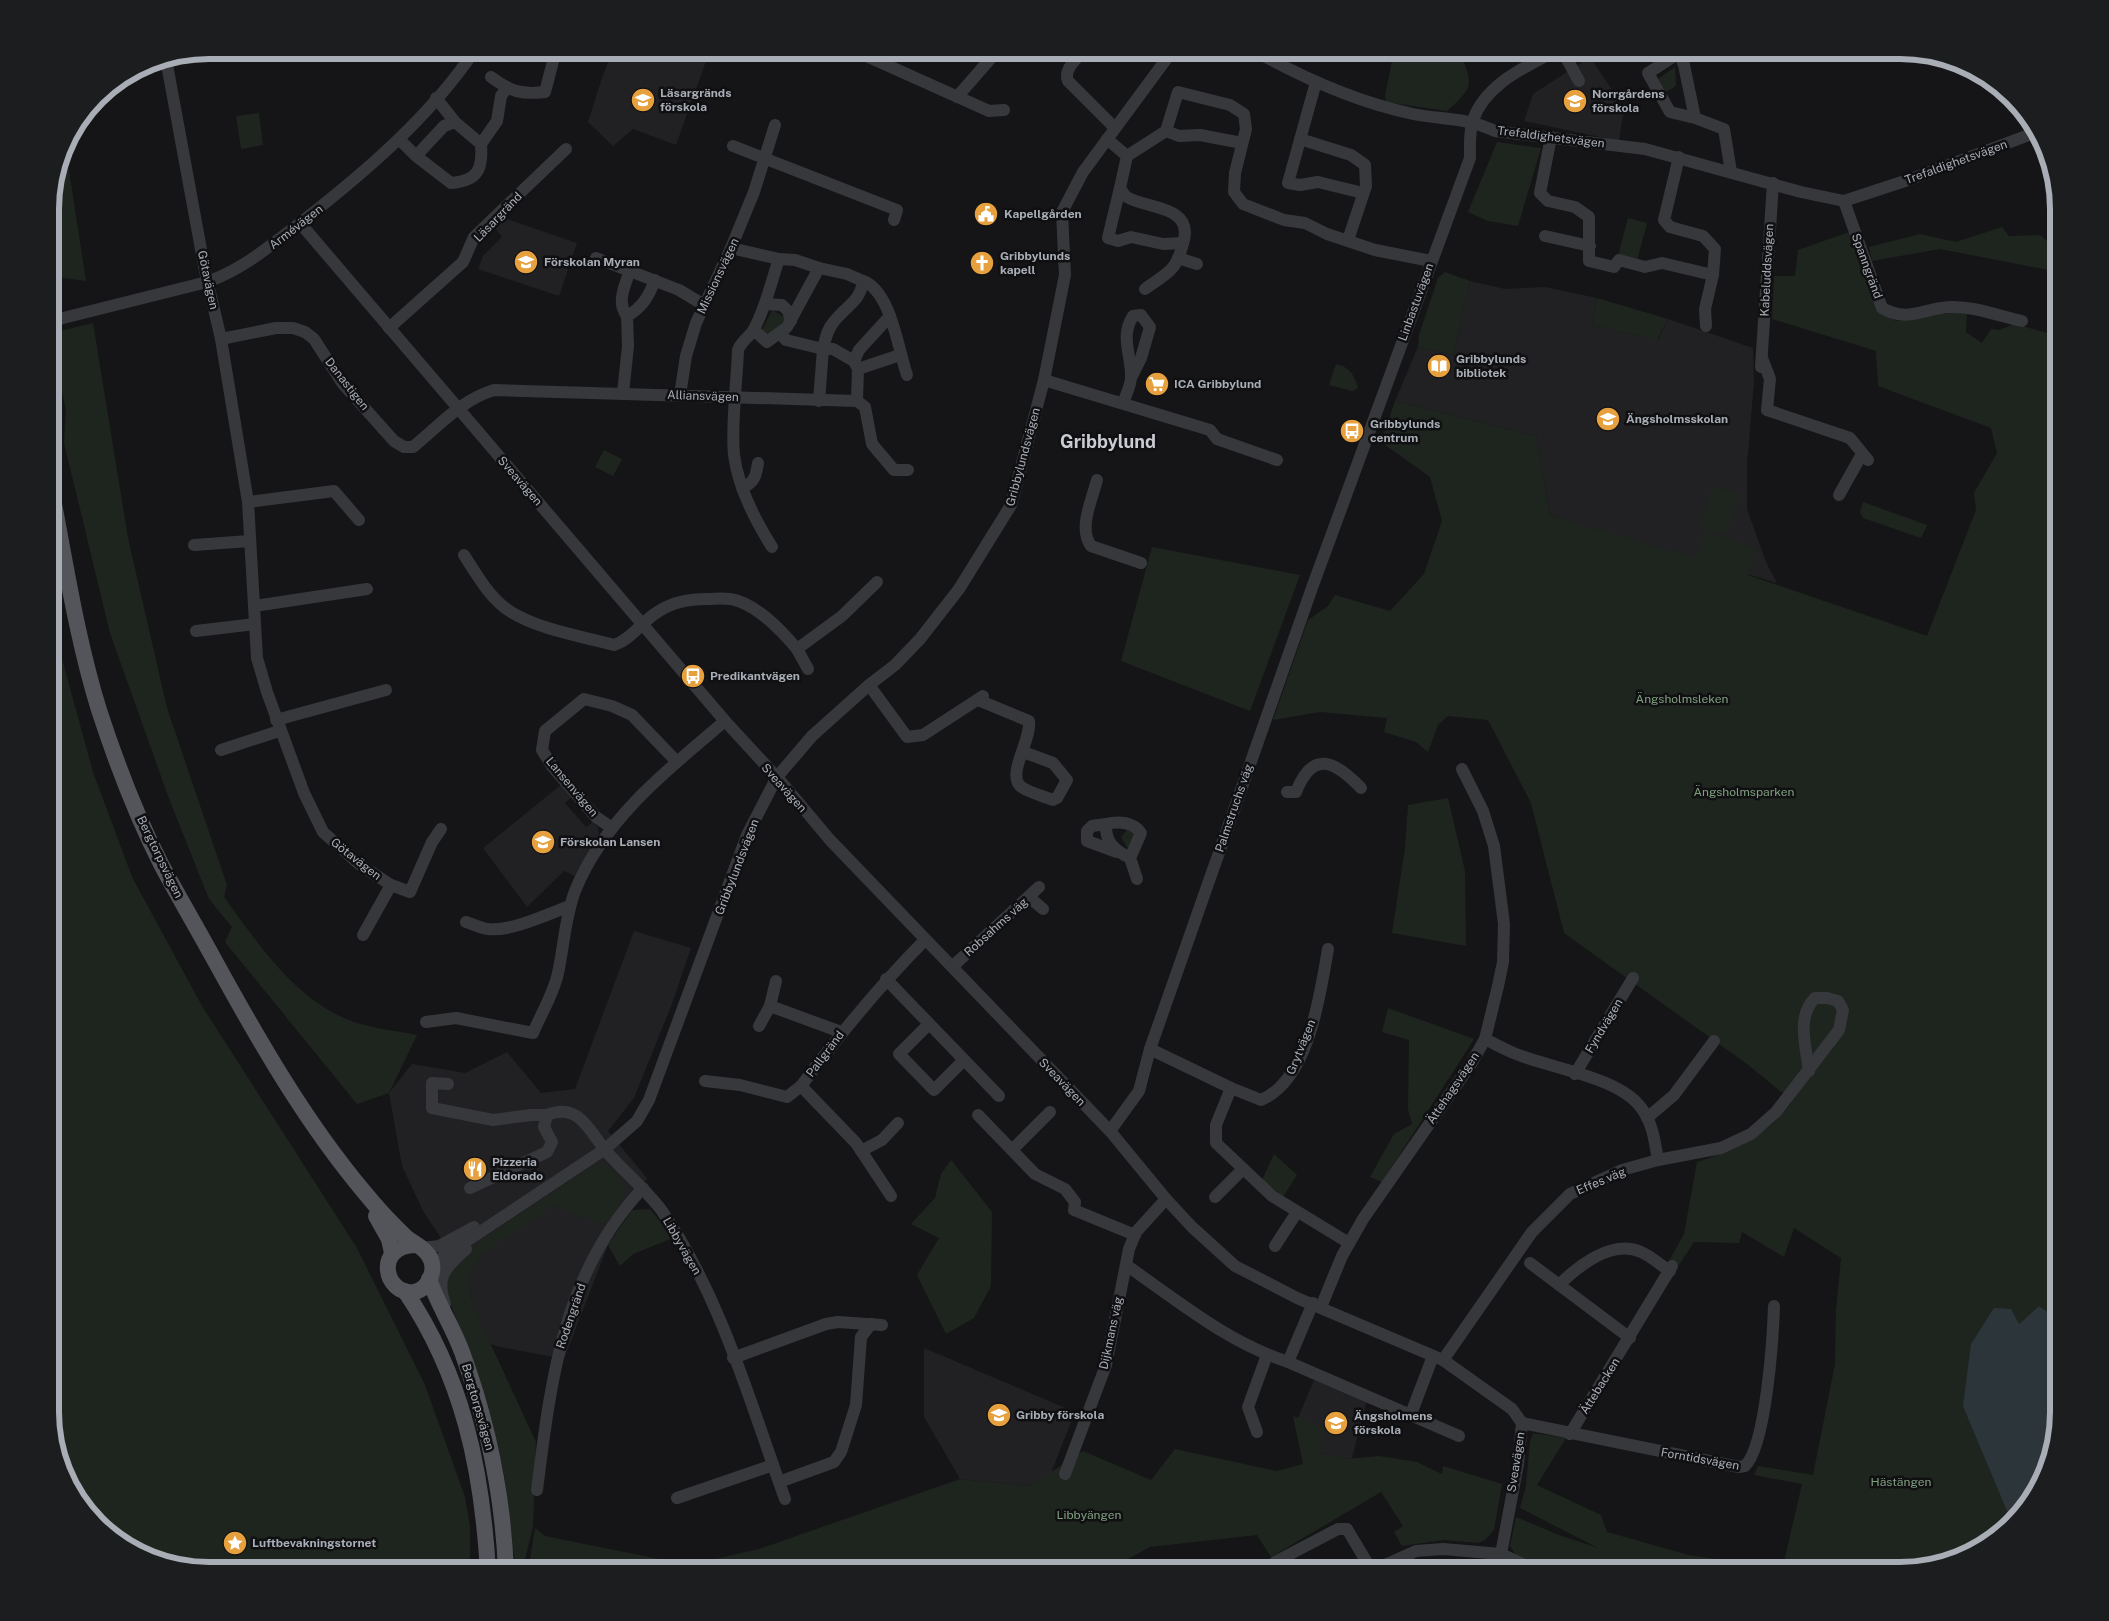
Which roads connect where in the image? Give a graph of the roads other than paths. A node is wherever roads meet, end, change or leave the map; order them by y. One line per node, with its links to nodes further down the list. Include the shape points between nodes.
1 (469, 59): 19 (street, Armévägen, via 454,81)
2 (554, 59): 16 (street, via 545,92 532,94)
3 (872, 59): 17 (street)
4 (990, 59): 17 (street)
5 (1076, 59): 26 (street, via 1067,70 1068,81)
6 (1167, 59): 26 (street, Gribbylundsvägen)
7 (1273, 59): 15 (street, Trefaldighetsvägen)
8 (1541, 59): 23 (street, via 1500,82 1481,104)
9 (1567, 59): 14 (street)
10 (1670, 59): 22 (street, via 1648,73 1670,112)
11 (1682, 59): 22 (street)
12 (167, 65): 63 (street, Götavägen)
13 (491, 78): 16 (street)
14 (1578, 81)
15 (1316, 82): 23 (street, Trefaldighetsvägen, via 1344,94 1414,114); 32 (street)
16 (506, 88): 33 (street, via 501,96 497,122)
17 (957, 97): 21 (street)
18 (994, 97): 21 (street)
19 (436, 98): 24 (street); 30 (street, Armévägen)
20 (1004, 110): 21 (street)
21 (989, 114)
22 (1694, 118): 41 (street, via 1724,129)
23 (1472, 121): 29 (street, Trefaldighetsvägen, via 1495,131); 56 (street, Linbastuvägen, via 1470,158)
24 (454, 122): 33 (street); 37 (street, via 444,126)
25 (775, 125): 40 (street, Missionsvägen)
26 (1115, 128): 31 (street, Gribbylundsvägen)
27 (1166, 132): 34 (street); 34 (street, via 1178,92 1230,105 1244,114 1246,129); 38 (street)
28 (2030, 135): 45 (street, Trefaldighetsvägen)
29 (1551, 137): 39 (street, Trefaldighetsvägen, via 1645,149); 51 (street, via 1540,193 1548,200 1576,207 1589,217)
30 (399, 139): 37 (street); 47 (street, Armévägen)
31 (1107, 139): 38 (street); 84 (street, Gribbylundsvägen, via 1083,172 1062,212 1065,276)
32 (1300, 139): 44 (street, via 1351,154 1365,165); 44 (street, via 1288,183 1300,186 1318,182)
33 (481, 144): 37 (street, via 482,162 477,174 464,182 451,183)
34 (1242, 144): 49 (street, via 1234,192 1243,204)
35 (733, 146): 40 (street)
36 (566, 149): 75 (street, Läsargränd, via 474,237 463,262)
37 (416, 156)
38 (1127, 156): 43 (street)
39 (1679, 157): 41 (street, Trefaldighetsvägen); 60 (street, via 1664,220 1670,228 1703,236 1715,249)
40 (764, 159): 46 (street, via 897,210); 52 (street, Missionsvägen)
41 (1730, 172): 42 (street, Trefaldighetsvägen)
42 (1772, 183): 45 (street, Trefaldighetsvägen); 98 (street, Kabeluddsvägen, via 1762,362 1770,379 1766,410 1850,438 1865,457)
43 (1120, 188): 50 (street, via 1126,197 1167,210 1181,219 1186,233); 50 (street, via 1108,238 1118,241 1131,237 1163,244)
44 (1364, 193): 49 (street)
45 (1844, 201): 73 (street, Spanngränd, via 1882,308 1893,315 1949,307 1973,309)
46 (894, 220)
47 (300, 223): 63 (street, Armévägen, via 268,250); 75 (street, Sveavägen)
48 (1545, 236): 51 (street)
49 (1348, 240): 56 (street, via 1375,250)
50 (1183, 243): 54 (street)
51 (1590, 246): 60 (street, via 1589,261 1614,267 1619,260 1645,267 1662,263)
52 (731, 248): 55 (street); 66 (street, Missionsvägen)
53 (596, 258): 59 (street)
54 (1178, 258): 57 (street); 64 (street, via 1175,268)
55 (779, 259): 58 (street, via 795,260); 65 (street)
56 (1431, 261): 96 (street, Linbastuvägen)
57 (1197, 264)
58 (819, 268): 62 (street); 72 (street)
59 (630, 270): 61 (street); 67 (street, via 621,299)
60 (1713, 275): 74 (street, via 1705,309)
61 (655, 280): 66 (street); 67 (street, via 638,311)
62 (863, 281): 68 (street, via 876,290); 79 (street, via 861,294 833,322)
63 (207, 282): 70 (street, Armévägen); 78 (street, Götavägen)
64 (1145, 289)
65 (765, 304): 72 (street, via 782,305); 76 (street)
66 (704, 305): 86 (street, Missionsvägen, via 686,356)
67 (627, 316): 85 (street, via 628,346)
68 (890, 316): 80 (street); 81 (street, via 858,350)
69 (59, 317): 70 (street, Armévägen)
70 (63, 318): 71 (street, Armévägen)
71 (59, 320)
72 (791, 321): 77 (street)
73 (2022, 321)
74 (1706, 326)
75 (389, 328): 91 (street, Sveavägen)
76 (754, 330): 77 (street, via 767,342); 87 (street, via 741,342 738,350)
77 (780, 333): 79 (street, via 786,340)
78 (221, 339): 91 (street, Danastigen, via 276,328 305,332 314,339 343,384 394,441 404,447 413,446); 99 (street, Götavägen)
79 (823, 349): 81 (street, via 834,349); 88 (street)
80 (900, 355): 81 (street); 82 (street)
81 (856, 365): 89 (street)
82 (906, 375)
83 (1132, 376): 90 (street)
84 (1044, 380): 90 (street); 115 (street, Gribbylundsvägen, via 1011,505 1000,526 959,589 920,639 895,665)
85 (623, 393): 86 (street, Alliansvägen); 91 (street, Alliansvägen, via 494,390)
86 (680, 395): 87 (street, Alliansvägen)
87 (736, 397): 88 (street, Alliansvägen); 97 (street, via 734,454)
88 (819, 401): 89 (street, Alliansvägen)
89 (858, 401): 94 (street, via 865,407 872,444 894,470)
90 (1123, 402): 92 (street, via 1210,430 1217,439)
91 (457, 408): 110 (street, Sveavägen)
92 (1277, 460)
93 (758, 463): 97 (street, via 756,476)
94 (908, 470)
95 (1097, 480): 106 (street, via 1085,531 1088,541 1091,546)
96 (1352, 482): 151 (street, Palmstruchs väg)
97 (742, 488): 104 (street)
98 (1839, 495)
99 (248, 502): 100 (street, via 334,492); 102 (street, Götavägen)
100 (359, 520)
101 (59, 530): 173 (main road, Bergtorpsvägen, via 77,625 99,709 127,786 160,862 272,1059)
102 (250, 541): 103 (street); 109 (street, Götavägen)
103 (194, 545)
104 (772, 548)
105 (464, 556): 110 (street, via 487,590 509,611 530,621 614,645 626,641)
106 (1141, 563)
107 (877, 582): 113 (street, via 842,616)
108 (367, 589): 109 (street)
109 (254, 606): 111 (street, Götavägen)
110 (642, 623): 113 (street, via 660,610 678,603 696,599 731,599 760,612); 117 (street, Sveavägen)
111 (255, 624): 112 (street); 118 (street, Götavägen, via 257,658)
112 (196, 631)
113 (797, 649): 114 (street)
114 (808, 669)
115 (869, 685): 120 (street, via 907,737 923,735 981,698 1029,721 1030,730); 123 (street, Gribbylundsvägen, via 812,736)
116 (386, 690): 118 (street)
117 (725, 721): 121 (street); 123 (street, Sveavägen)
118 (278, 725): 119 (street); 131 (street, Götavägen, via 323,832 359,864)
119 (221, 750)
120 (1023, 752)
121 (677, 762): 127 (street); 127 (street, Lansenvägen, via 632,715 612,706 584,700 545,731 542,750 552,766 596,817)
122 (1462, 769): 149 (street, Ättehagsvägen, via 1483,811 1494,846 1504,924 1503,962)
123 (777, 777): 138 (street, Sveavägen, via 830,840); 166 (street, Gribbylundsvägen, via 746,835 650,1100 637,1121)
124 (1361, 788): 125 (street, via 1343,770 1329,764 1316,765 1302,776 1296,792)
125 (1287, 792)
126 (1106, 824): 129 (street, via 1106,834 1112,847); 129 (street, via 1118,821 1137,827 1141,833); 129 (street, via 1087,830 1087,841)
127 (612, 828): 134 (street, via 587,866)
128 (442, 829): 131 (street, Götavägen, via 432,842 410,892)
129 (1124, 855): 130 (street)
130 (1137, 879)
131 (391, 885): 137 (street)
132 (1039, 887): 133 (street, Robsahms väg)
133 (1029, 897): 135 (street); 140 (street, Robsahms väg)
134 (570, 906): 136 (street, via 496,930); 145 (street, via 558,976 533,1033 456,1018)
135 (1043, 909)
136 (466, 922)
137 (362, 935)
138 (925, 940): 140 (street, Sveavägen); 142 (street, Pallgränd)
139 (1328, 949): 158 (street, Grytvägen, via 1310,1029 1289,1079 1272,1095 1261,1100)
140 (953, 966): 165 (street, Sveavägen)
141 (1633, 978): 154 (street, Fyndvägen)
142 (886, 979): 146 (street); 148 (street, Pallgränd)
143 (776, 981): 144 (street)
144 (770, 1006): 147 (street); 148 (street)
145 (426, 1022)
146 (929, 1024): 152 (street); 152 (street, via 899,1054 934,1090)
147 (759, 1026)
148 (841, 1032): 157 (street, Pallgränd)
149 (1485, 1039): 154 (street, via 1516,1054); 180 (street, Ättehagsvägen)
150 (1714, 1041): 163 (street, via 1674,1095)
151 (1150, 1049): 158 (street, Grytvägen); 165 (street, Palmstruchs väg, via 1138,1091)
152 (964, 1060): 159 (street)
153 (1809, 1071): 153 (street, Effes väg, via 1839,1030 1843,1010 1838,1001 1815,998 1807,1006 1803,1024); 169 (street, Effes väg, via 1776,1112 1751,1134 1721,1148)
154 (1575, 1074): 163 (street, via 1613,1086 1632,1098)
155 (705, 1081): 157 (street, via 787,1097)
156 (448, 1084): 161 (street, Libbyvägen, via 432,1083 432,1108 493,1120)
157 (801, 1086): 168 (street, Pallgränd)
158 (1231, 1088): 170 (street, via 1216,1125 1216,1143)
159 (999, 1096)
160 (1050, 1112): 167 (street)
161 (547, 1115): 166 (street, Libbyvägen, via 557,1111 578,1116 592,1129); 171 (street, via 544,1127 552,1142 546,1152)
162 (978, 1115): 167 (street)
163 (1647, 1118): 169 (street, via 1652,1127)
164 (898, 1122): 168 (street, via 882,1140)
165 (1110, 1131): 176 (street, Sveavägen)
166 (605, 1149): 172 (street, Libbyvägen); 178 (street, Gribbylundsvägen)
167 (1012, 1150): 179 (street, via 1035,1174 1065,1189 1075,1202 1074,1210)
168 (860, 1151): 174 (street, Pallgränd)
169 (1658, 1160): 195 (street, Effes väg, via 1597,1180 1570,1194 1532,1232)
170 (1243, 1169): 175 (street); 177 (street, via 1272,1196)
171 (470, 1188)
172 (644, 1188): 194 (street, Libbyvägen, via 685,1248 718,1313); 205 (street, Rodengränd, via 623,1210 599,1245 574,1300 562,1334 553,1376)
173 (362, 1190): 181 (main road, Bergtorpsvägen, via 387,1220); 183 (main road, Bergtorpsvägen)
174 (890, 1196)
175 (1215, 1197)
176 (1166, 1199): 179 (street, Dijkmans väg); 189 (street, Sveavägen, via 1235,1266)
177 (1297, 1212): 180 (street); 182 (street)
178 (502, 1217): 181 (street, Gribbylundsvägen, via 476,1226 439,1246); 186 (street, Gribbylundsvägen, via 441,1258); 192 (street, via 443,1273 440,1284 443,1298)
179 (1135, 1235): 185 (street, Dijkmans väg)
180 (1349, 1243): 189 (street, Ättehagsvägen)
181 (418, 1246): 183 (main road, via 406,1245); 186 (main road, Bergtorpsvägen, via 431,1258)
182 (1275, 1246)
183 (392, 1252): 188 (main road, Bergtorpsvägen, via 387,1267 389,1276)
184 (1530, 1264): 187 (street)
185 (1126, 1265): 193 (street, via 1212,1326); 203 (street, Dijkmans väg, via 1103,1373)
186 (431, 1276): 188 (main road, via 423,1288 415,1292); 192 (main road, Bergtorpsvägen)
187 (1559, 1285): 191 (street); 191 (street, Ättebacken, via 1603,1253 1625,1248 1641,1252 1671,1269)
188 (405, 1291): 209 (main road, Bergtorpsvägen, via 432,1333 456,1388 484,1509)
189 (1317, 1305): 195 (street, Sveavägen); 196 (street)
190 (1774, 1306): 200 (street, Forntidsvägen, via 1772,1359 1756,1451 1745,1466)
191 (1630, 1338): 200 (street, Ättebacken)
192 (462, 1351): 210 (main road, Bergtorpsvägen, via 490,1441 505,1534)
193 (1267, 1355): 196 (street); 199 (street, via 1248,1407)
194 (733, 1358): 202 (street, Libbyvägen); 204 (street, via 826,1324 877,1325 861,1337 856,1405 841,1452 834,1462)
195 (1438, 1358): 197 (street); 198 (street, Sveavägen, via 1512,1409)
196 (1288, 1362): 197 (street)
197 (1411, 1414): 201 (street)
198 (1522, 1423): 200 (street, Forntidsvägen); 208 (street, Sveavägen, via 1518,1464)
199 (1257, 1432)
200 (1570, 1434)
201 (1459, 1436)
202 (773, 1465): 204 (street, Libbyvägen); 206 (street)
203 (1065, 1474)
204 (779, 1482): 207 (street, Libbyvägen)
205 (537, 1490)
206 (677, 1498)
207 (785, 1500)
208 (1501, 1554): 213 (street, via 1443,1548 1416,1551); 214 (street)
209 (487, 1562)
210 (506, 1562)
211 (1275, 1562): 212 (street, via 1338,1529 1348,1530)
212 (1367, 1562)
213 (1392, 1562)
214 (1518, 1562)

